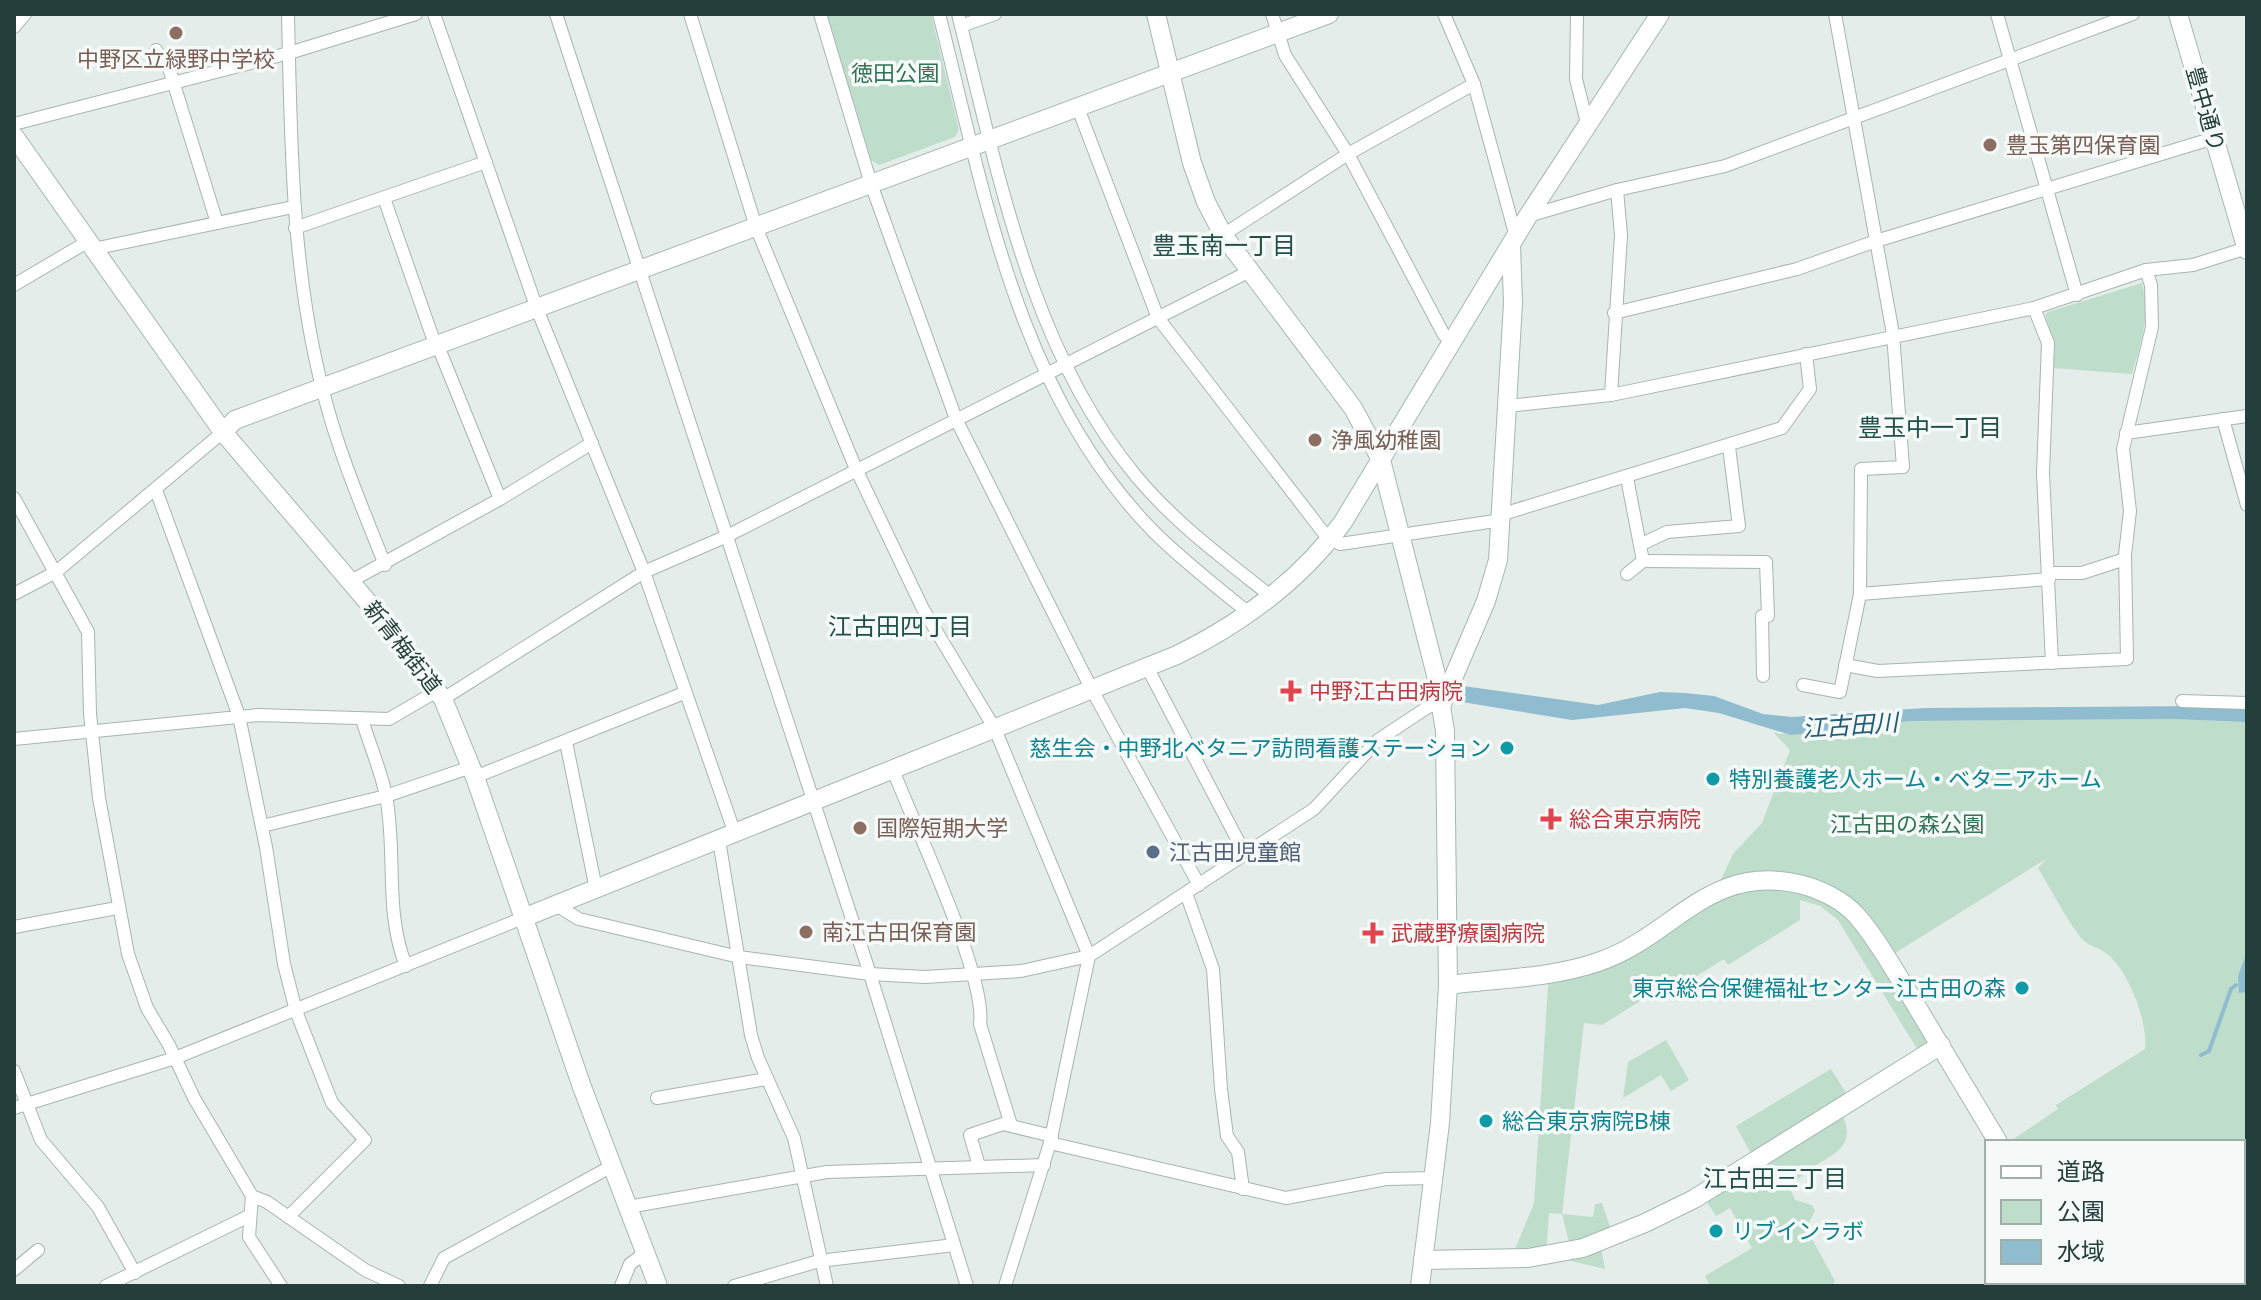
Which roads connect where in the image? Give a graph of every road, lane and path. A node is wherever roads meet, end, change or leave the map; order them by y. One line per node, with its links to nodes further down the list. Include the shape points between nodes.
1 (25, 14): 21 (street)
2 (288, 14): 24 (street)
3 (416, 14): 24 (street)
4 (434, 14): 38 (street)
5 (556, 14): 53 (street)
6 (690, 14): 46 (street)
7 (820, 14): 39 (street)
8 (939, 14): 36 (street)
9 (995, 14): 20 (street)
10 (1156, 14): 26 (street)
11 (1272, 14): 22 (street)
12 (1329, 14): 22 (street)
13 (1444, 14): 28 (street)
14 (1577, 14): 31 (street, via 1576,79)
15 (1660, 14): 31 (street)
16 (1835, 14): 30 (street)
17 (1997, 14): 25 (street)
18 (2133, 14): 25 (street)
19 (2178, 14): 34 (street, 豊中通り)
20 (960, 20): 35 (street)
21 (14, 27)
22 (1278, 33): 26 (street); 37 (street, via 1285,55)
23 (156, 50): 27 (street)
24 (289, 53): 27 (street); 43 (street)
25 (2012, 59): 30 (street); 41 (street)
26 (1170, 74): 29 (street); 48 (street, via 1192,163)
27 (174, 84): 32 (street); 45 (street)
28 (1474, 84): 37 (street); 49 (street)
29 (1078, 108): 35 (street); 61 (street)
30 (1854, 120): 40 (street, via 1725,166); 50 (street)
31 (1587, 123): 44 (street)
32 (14, 124)
33 (14, 136): 51 (street, 新青梅街道)
34 (2214, 138): 41 (street); 52 (street, 豊中通り)
35 (991, 141): 36 (street); 66 (street, via 1031,280)
36 (973, 147): 39 (street); 67 (street, via 1011,289)
37 (1348, 154): 48 (street); 63 (street, via 1444,335)
38 (486, 162): 42 (street); 59 (street)
39 (871, 184): 46 (street); 72 (street)
40 (1617, 190): 44 (street); 60 (street, via 1621,235)
41 (2048, 191): 50 (street); 57 (street)
42 (384, 198): 47 (street); 64 (street)
43 (293, 207): 45 (street); 47 (street)
44 (1528, 216): 49 (street)
45 (217, 223): 51 (street)
46 (756, 227): 53 (street); 79 (street)
47 (295, 228): 68 (street)
48 (1223, 235): 55 (street)
49 (1513, 241): 63 (street); 70 (street)
50 (1876, 241): 60 (street, via 1797,269); 62 (street)
51 (90, 245): 56 (street); 74 (street, 新青梅街道)
52 (2247, 249): 54 (street, via 2193,265)
53 (642, 269): 59 (street); 87 (street)
54 (2146, 270): 57 (street); 75 (street, via 2152,327)
55 (1250, 271): 61 (street); 78 (street, via 1353,408)
56 (14, 285)
57 (2077, 295): 58 (street)
58 (2034, 308): 62 (street); 96 (street, via 2048,343 2043,473)
59 (537, 309): 64 (street); 76 (street)
60 (1614, 313): 69 (street)
61 (1158, 318): 66 (street); 88 (street)
62 (1893, 334): 65 (street); 99 (street, via 1903,467 1861,469)
63 (1452, 341): 78 (street)
64 (437, 346): 68 (street); 83 (street)
65 (1806, 354): 69 (street); 77 (street, via 1810,389 1782,428)
66 (1064, 366): 67 (street); 100 (street, via 1137,478 1177,521)
67 (1045, 375): 72 (street); 101 (street, via 1103,469 1152,530)
68 (322, 389): 74 (street, via 235,420); 92 (street, via 341,454)
69 (1611, 395): 70 (street)
70 (1508, 406): 85 (street)
71 (2247, 416): 73 (street)
72 (956, 419): 79 (street); 107 (street)
73 (2223, 419): 75 (street); 84 (street)
74 (223, 432): 81 (street); 97 (street, 新青梅街道)
75 (2126, 433): 90 (street, via 2130,511)
76 (592, 443): 83 (street); 94 (street)
77 (1729, 447): 80 (street); 89 (street, via 1739,526 1667,532)
78 (1381, 460): 86 (street); 88 (street)
79 (856, 469): 87 (street); 115 (street, via 923,609)
80 (1627, 478): 85 (street); 89 (street)
81 (156, 490): 93 (street); 113 (street)
82 (14, 498): 93 (street)
83 (500, 499): 92 (street)
84 (2247, 505)
85 (1502, 517): 86 (street); 111 (street, via 1492,584)
86 (1401, 535): 88 (street, via 1340,544); 111 (street)
87 (727, 536): 94 (street); 122 (street)
88 (1330, 539): 100 (street)
89 (1640, 545): 91 (street)
90 (2125, 559): 96 (street, via 2082,573); 102 (street, via 2127,659)
91 (1643, 561): 95 (street); 105 (street, via 1766,562)
92 (385, 565): 97 (street)
93 (56, 572): 98 (street); 116 (street, via 88,632)
94 (644, 572): 108 (street); 109 (street)
95 (1627, 574)
96 (2048, 576): 99 (street); 102 (street)
97 (351, 581): 109 (street, 新青梅街道)
98 (14, 594)
99 (1860, 594): 103 (street)
100 (1272, 597): 101 (street)
101 (1250, 614): 104 (street, via 1205,642)
102 (2052, 663): 103 (street, via 1878,671)
103 (1845, 665): 106 (street, via 1840,692)
104 (1147, 667): 107 (street); 125 (street)
105 (1763, 676)
106 (1803, 685)
107 (1092, 690): 115 (street); 126 (street)
108 (684, 693): 118 (street); 124 (street)
109 (440, 695): 114 (street, via 389,719); 120 (street, 新青梅街道)
110 (2182, 701): 112 (street)
111 (1443, 702): 125 (street, via 1378,740 1314,809); 138 (street)
112 (2247, 703)
113 (239, 716): 114 (street); 116 (street); 123 (street)
114 (362, 719): 121 (street)
115 (995, 729): 119 (street); 133 (street)
116 (93, 731): 117 (street); 130 (street)
117 (14, 739)
118 (566, 742): 120 (street); 127 (street)
119 (893, 770): 122 (street); 136 (street)
120 (473, 772): 121 (street); 131 (street, 新青梅街道)
121 (386, 796): 123 (street); 135 (street, via 393,916)
122 (814, 802): 124 (street); 137 (street)
123 (262, 826): 139 (street)
124 (727, 837): 127 (street); 134 (street)
125 (1246, 856): 126 (street)
126 (1199, 885): 128 (street)
127 (596, 889): 129 (street)
128 (1186, 893): 133 (street); 155 (street, via 1213,969 1227,1136 1238,1152)
129 (556, 905): 131 (street); 134 (street, via 579,919)
130 (117, 908): 132 (street); 141 (street, via 147,1008)
131 (523, 918): 135 (street); 150 (street, 新青梅街道)
132 (14, 927)
133 (1089, 956): 136 (street, via 1021,971); 147 (street)
134 (739, 957): 137 (street); 143 (street, via 751,1035)
135 (406, 966): 139 (street)
136 (974, 973): 137 (street); 146 (street, via 980,1024)
137 (870, 974): 152 (street)
138 (1448, 985): 140 (street, via 1597,963 1716,890 1752,881 1784,881 1827,894 1856,916); 154 (street)
139 (296, 1011): 141 (street); 159 (street, via 332,1103 365,1140)
140 (1941, 1045): 148 (street); 163 (street, via 1694,1199 1645,1223 1583,1248 1528,1258)
141 (175, 1058): 145 (street); 156 (street)
142 (14, 1071): 145 (street)
143 (766, 1079): 144 (street); 153 (street, via 794,1138)
144 (657, 1098)
145 (20, 1106): 166 (street, via 41,1140 98,1207)
146 (1011, 1125): 147 (street); 151 (street, via 970,1135)
147 (1051, 1139): 149 (street); 155 (street)
148 (1997, 1140)
149 (1044, 1165): 151 (street); 176 (street)
150 (612, 1166): 157 (street, 新青梅街道); 170 (street, via 444,1258)
151 (979, 1166): 152 (street)
152 (928, 1167): 153 (street); 160 (street)
153 (800, 1175): 157 (street); 164 (street)
154 (1434, 1178): 155 (street, via 1386,1179 1286,1198); 163 (street)
155 (1243, 1189)
156 (252, 1196): 158 (street); 159 (street)
157 (628, 1207): 162 (street, 新青梅街道)
158 (249, 1216): 166 (street); 168 (street, via 249,1237)
159 (288, 1217): 169 (street, via 365,1270)
160 (954, 1245): 164 (street); 175 (street)
161 (38, 1250): 165 (street)
162 (645, 1253): 171 (street, via 630,1264); 172 (street, 新青梅街道)
163 (1423, 1260): 177 (street)
164 (819, 1261): 173 (street); 174 (street)
165 (14, 1270)
166 (135, 1273): 167 (street)
167 (106, 1286)
168 (281, 1286)
169 (399, 1286)
170 (430, 1286)
171 (621, 1286)
172 (658, 1286)
173 (734, 1286)
174 (827, 1286)
175 (967, 1286)
176 (1005, 1286)
177 (1420, 1286)

